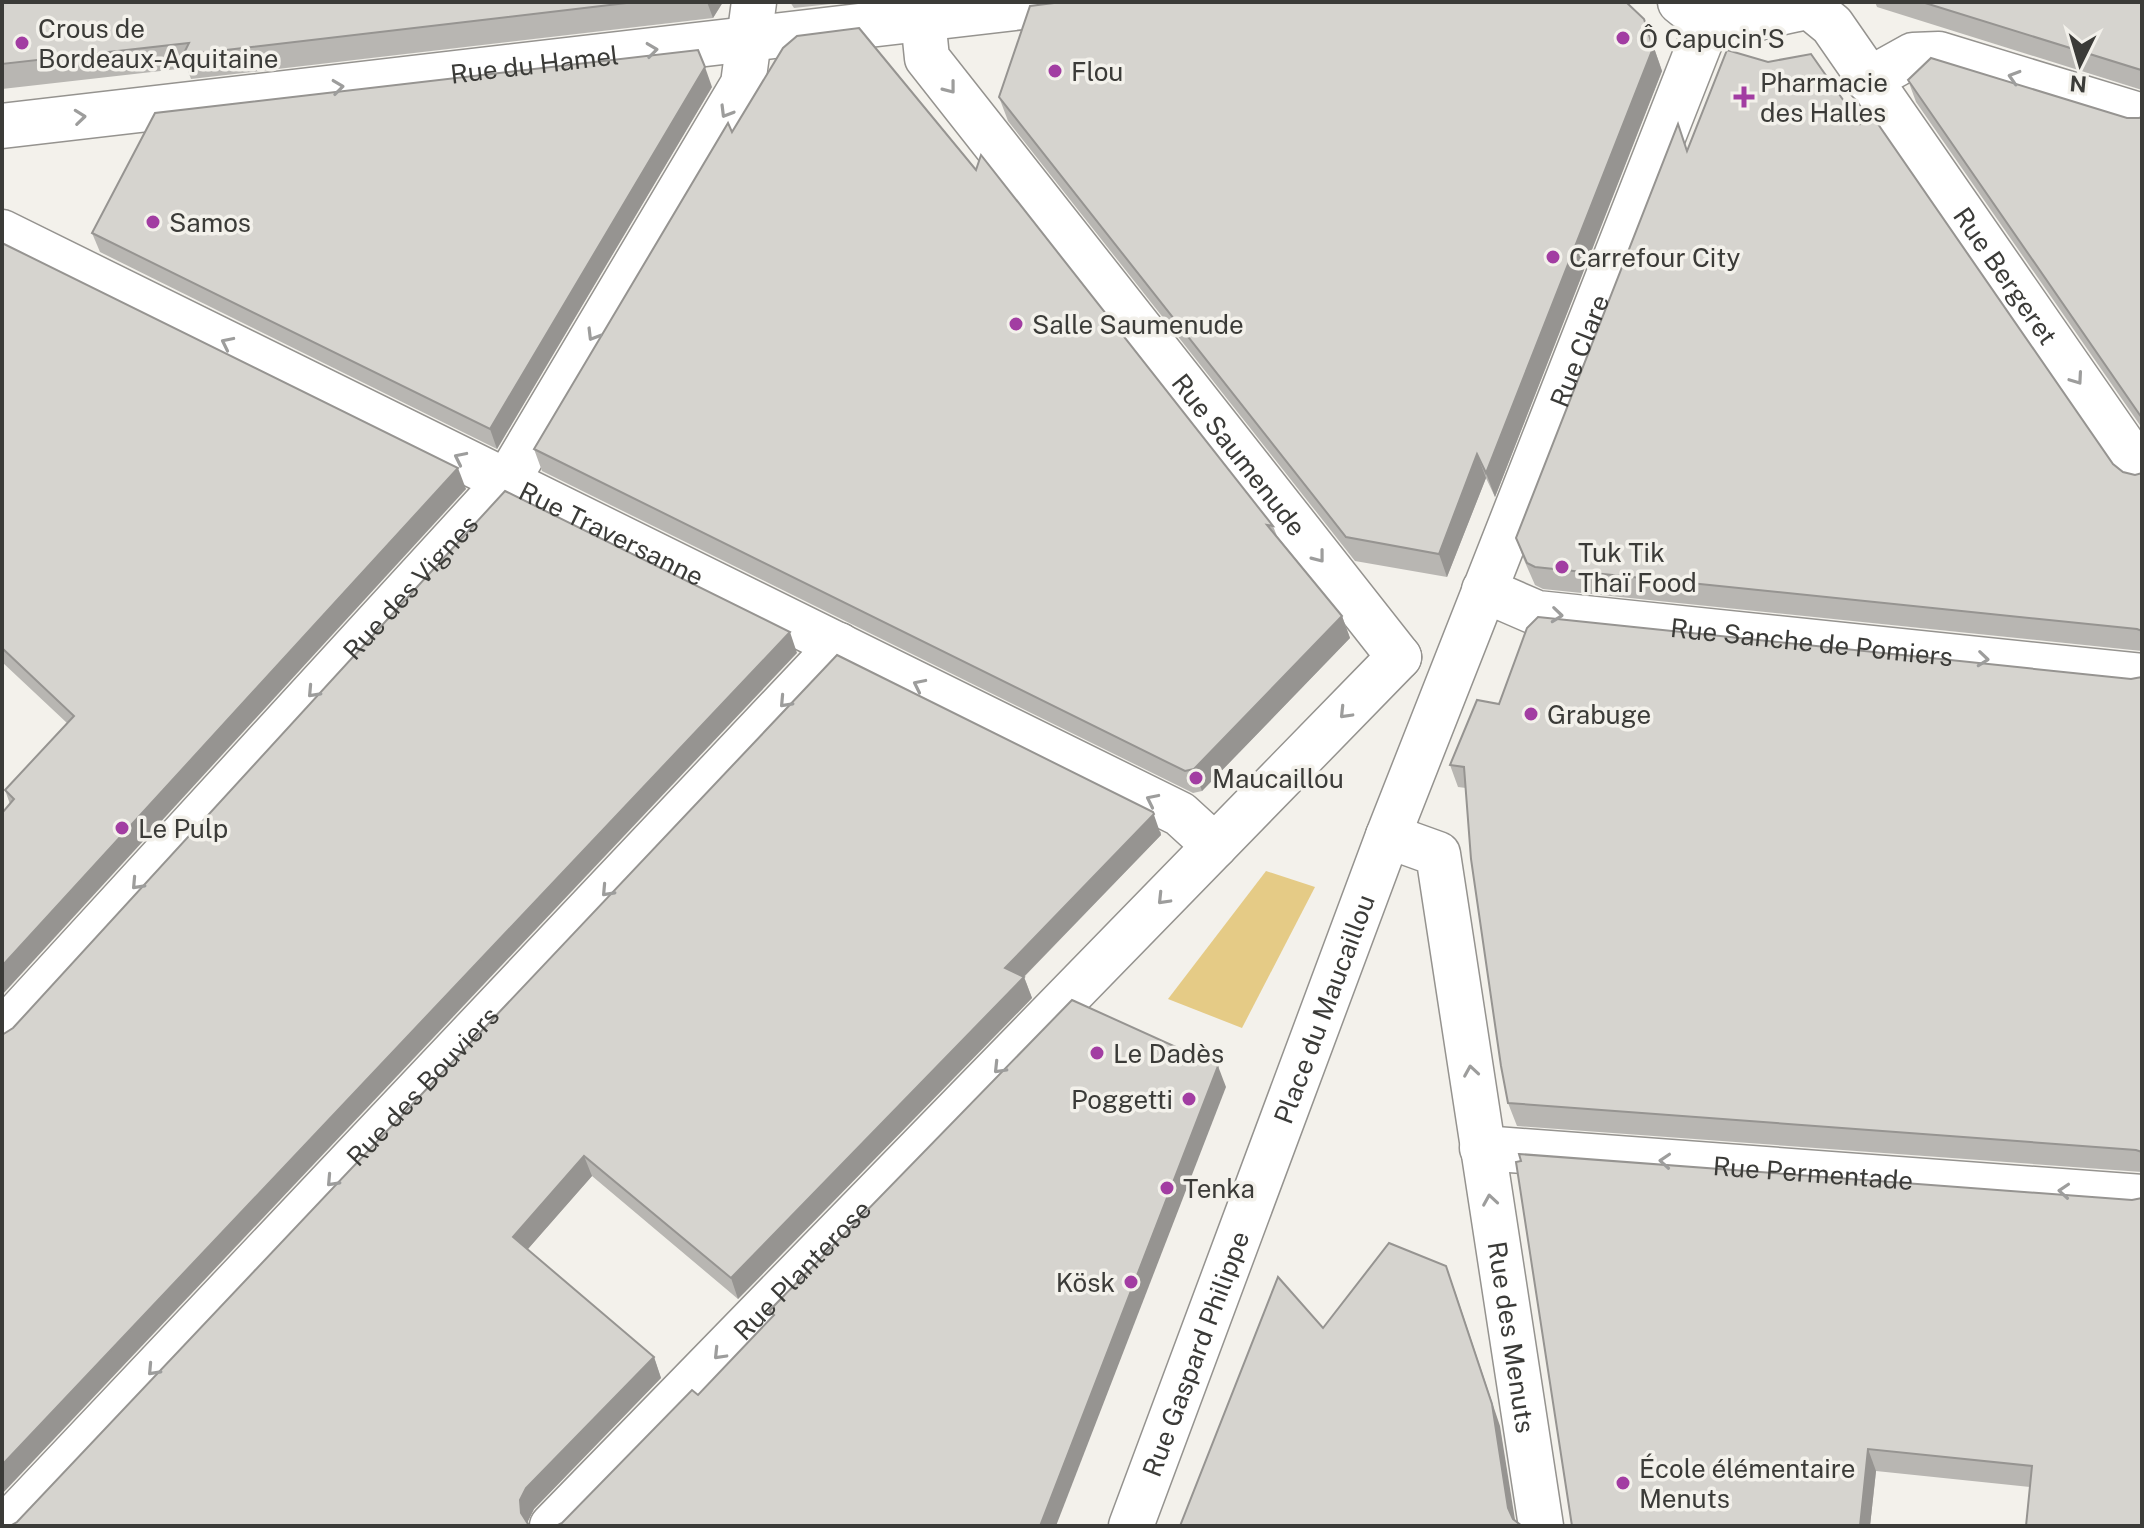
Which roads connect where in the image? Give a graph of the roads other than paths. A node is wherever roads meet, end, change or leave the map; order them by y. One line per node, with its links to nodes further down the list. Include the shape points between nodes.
1 (1065, 2): 4 (street, Rue du Hamel)
2 (1811, 4): 3 (street, via 1725,24); 6 (street, Rue Bergeret, via 1832,25)
3 (1694, 11): 12 (street, Rue Clare)
4 (923, 19): 5 (street, Rue du Hamel); 14 (street, Rue Saumenude, one-way to 14, via 927,58)
5 (752, 20): 8 (street, Rue du Hamel, one-way to 5); 11 (street, Rue des Vignes, one-way to 11, via 743,84)
6 (1868, 80): 7 (street, one-way to 6, via 1939,54 1913,55); 10 (street, Rue Bergeret, one-way to 10)
7 (2142, 116)
8 (2, 126)
9 (2, 232): 11 (street, Rue Traversanne, one-way to 9)
10 (2142, 472)
11 (507, 481): 13 (street, Rue Traversanne); 19 (street, Rue des Vignes, one-way to 19)
12 (1484, 590): 15 (street, Place du Maucaillou); 16 (street, Rue Sanche de Pomiers, one-way to 16, via 1537,613)
13 (839, 645): 18 (street, Rue Traversanne, one-way to 13, via 1180,814); 23 (street, Rue des Bouviers, one-way to 23)
14 (1399, 657): 15 (street); 18 (street, one-way to 18)
15 (1451, 675): 17 (street, Place du Maucaillou)
16 (2142, 676)
17 (1388, 836): 20 (street, one-way to 17, via 1438,854); 21 (street, Place du Maucaillou)
18 (1215, 846): 24 (street, Rue Planterose, one-way to 24)
19 (2, 1032)
20 (1482, 1148): 22 (street, Rue Permentade, one-way to 20); 26 (street, Rue des Menuts, one-way to 20)
21 (1261, 1182): 25 (street, Rue Gaspard Philippe)
22 (2142, 1197)
23 (6, 1526)
24 (552, 1526)
25 (1131, 1526)
26 (1541, 1526)

